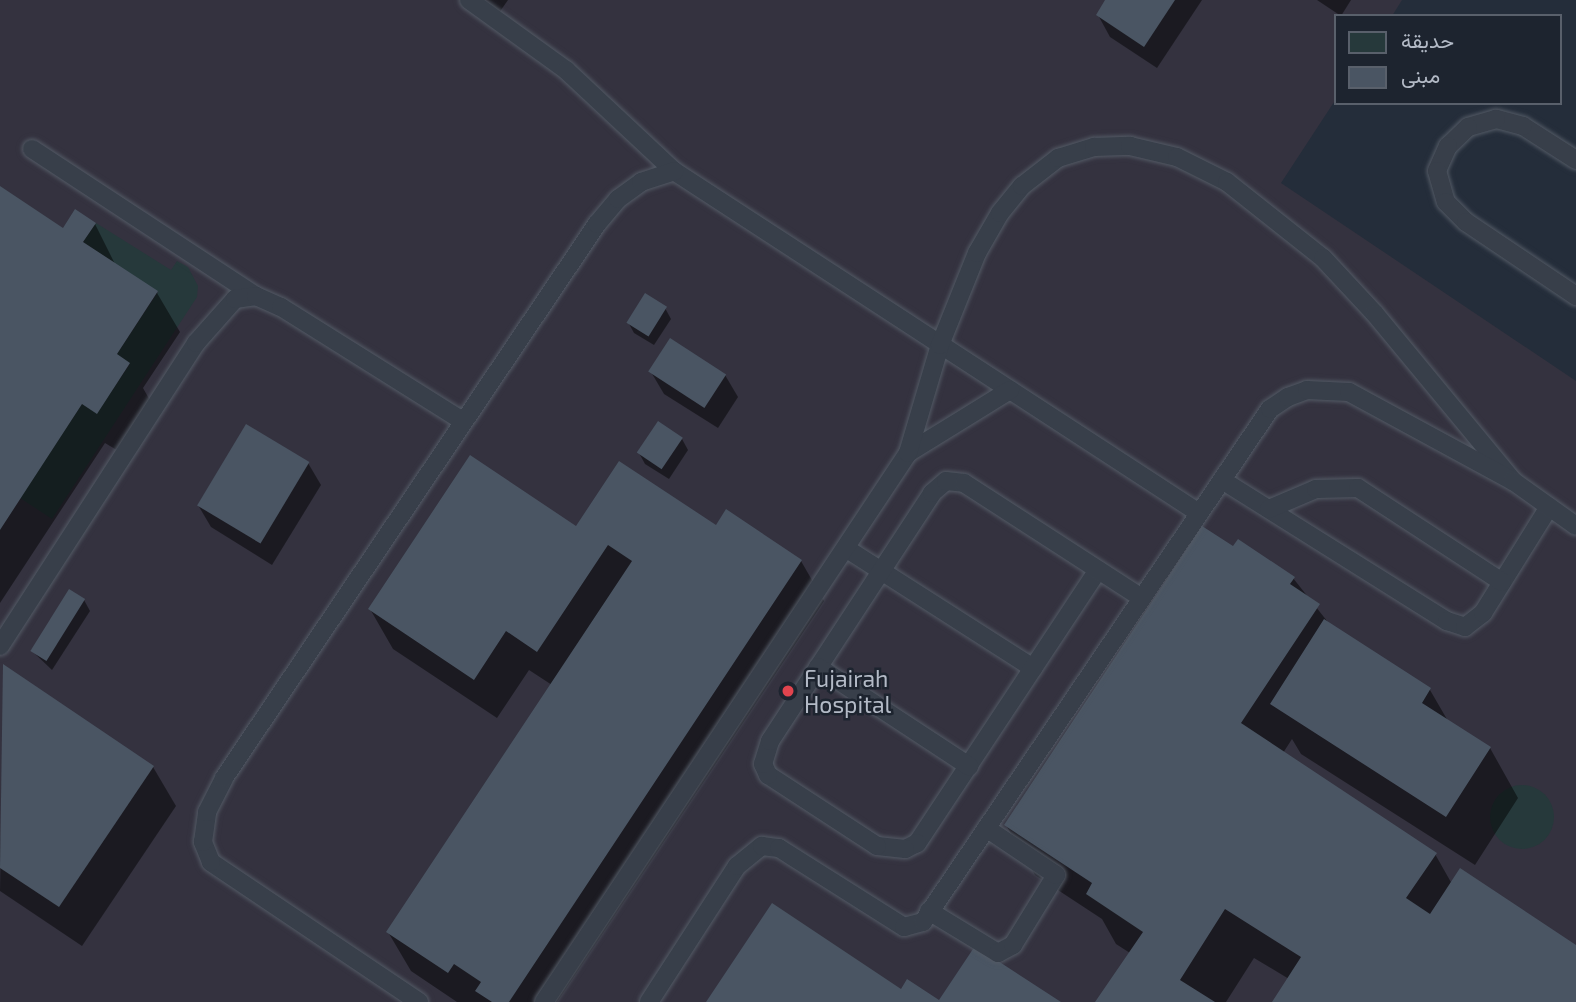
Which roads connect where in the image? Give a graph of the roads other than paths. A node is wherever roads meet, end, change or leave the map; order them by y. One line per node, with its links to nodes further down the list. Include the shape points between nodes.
1 (469, 0): 4 (lane, via 585,86)
2 (32, 149): 5 (lane)
3 (1576, 160): 6 (lane, via 1523,126 1496,119 1468,127 1448,146 1437,172 1446,202 1466,222)
4 (674, 171): 7 (lane); 9 (lane, via 641,182 611,207)
5 (256, 296): 9 (lane); 22 (lane, via 235,299 214,318)
6 (1576, 296)
7 (940, 345): 8 (lane); 10 (lane); 12 (lane, via 977,253 1022,186 1058,158 1094,147 1130,146 1177,157 1227,182 1284,224 1375,314)
8 (1010, 390): 10 (lane); 15 (lane)
9 (463, 421): 28 (lane, via 224,778 207,811 203,842 211,862 238,883)
10 (908, 453): 17 (lane)
11 (1222, 480): 12 (lane, via 1270,409 1288,397 1328,389 1368,401); 14 (lane); 15 (lane)
12 (1513, 481): 13 (lane)
13 (1549, 507): 16 (lane); 20 (lane)
14 (1269, 509): 20 (lane, via 1316,489 1358,488); 20 (lane, via 1456,626 1473,624)
15 (1199, 513): 21 (lane)
16 (1576, 526)
17 (847, 549): 19 (lane); 29 (lane)
18 (1098, 570): 19 (lane, via 956,481 946,481 932,493); 21 (lane); 24 (lane)
19 (881, 571): 23 (lane); 24 (lane)
20 (1502, 582)
21 (1142, 598): 26 (lane)
22 (0, 646)
23 (818, 667): 25 (lane); 25 (lane, via 763,752 763,764 777,783 877,846 905,849 926,831)
24 (1033, 668): 25 (lane)
25 (969, 765)
26 (986, 828): 27 (lane); 27 (lane, via 1056,875 1013,945 998,953)
27 (929, 911): 30 (lane, via 914,927 904,927 779,848 762,846 737,866)
28 (419, 1002)
29 (544, 1002)
30 (649, 1002)

